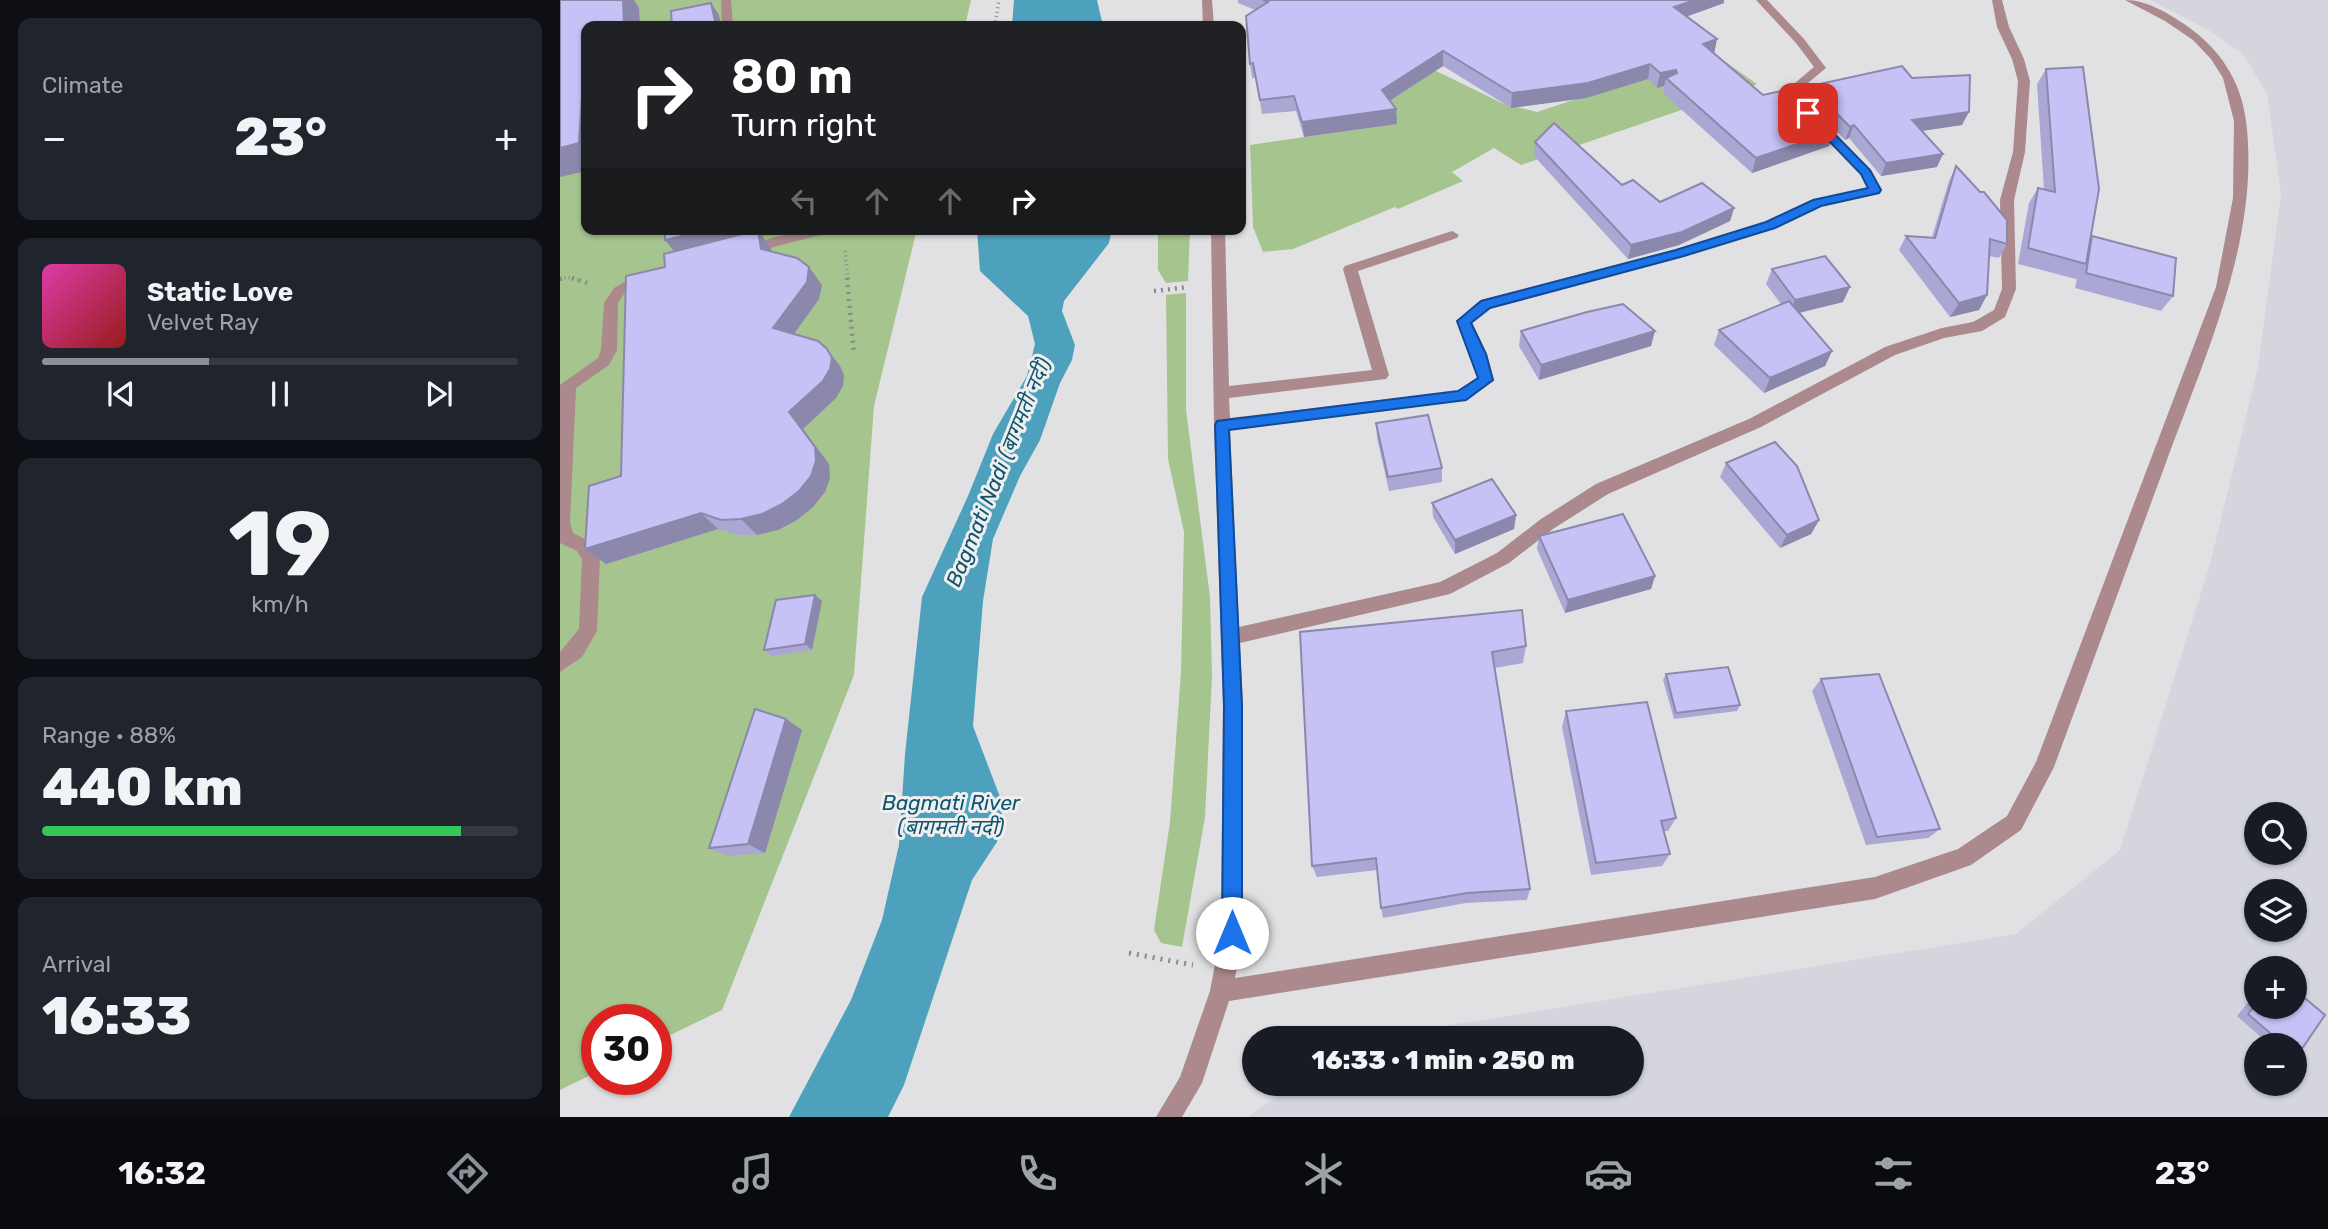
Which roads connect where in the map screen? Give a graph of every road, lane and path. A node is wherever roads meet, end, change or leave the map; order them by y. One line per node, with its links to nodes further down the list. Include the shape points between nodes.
1 (726, 0): 7 (street)
2 (999, 0): 8 (path)
3 (1207, 0): 9 (street)
4 (1761, 0): 19 (street, via 1820,68 1788,93 1866,173 1875,190 1817,203 1770,225 1679,253 1486,304 1464,321 1486,380 1461,396)
5 (1997, 0): 20 (street, via 2024,81 2019,152 2007,200 2008,289 2000,313 1977,327 1942,333 1890,351 1755,424 1602,489 1503,558 1444,589)
6 (2130, 0): 24 (street, via 2197,38 2229,78 2240,121 2240,198 2223,287 2045,767 2014,823 1964,858 1875,888)
7 (728, 21)
8 (996, 21)
9 (1209, 21)
10 (1452, 234): 18 (street, via 1350,269 1381,375)
11 (803, 235): 14 (street)
12 (1218, 235): 18 (street)
13 (844, 238): 16 (path)
14 (732, 253)
15 (665, 270): 17 (street, via 619,291 611,303 609,350 604,361)
16 (854, 354)
17 (564, 386): 21 (street, via 561,523 566,538 583,546 591,557 588,631)
18 (1222, 393): 19 (street)
19 (1222, 425): 20 (street)
20 (1230, 637): 23 (street, via 1232,933)
21 (560, 664)
22 (1129, 953): 23 (path)
23 (1224, 972): 24 (street)
24 (1221, 991): 25 (street, via 1190,1083)
25 (1168, 1117)

